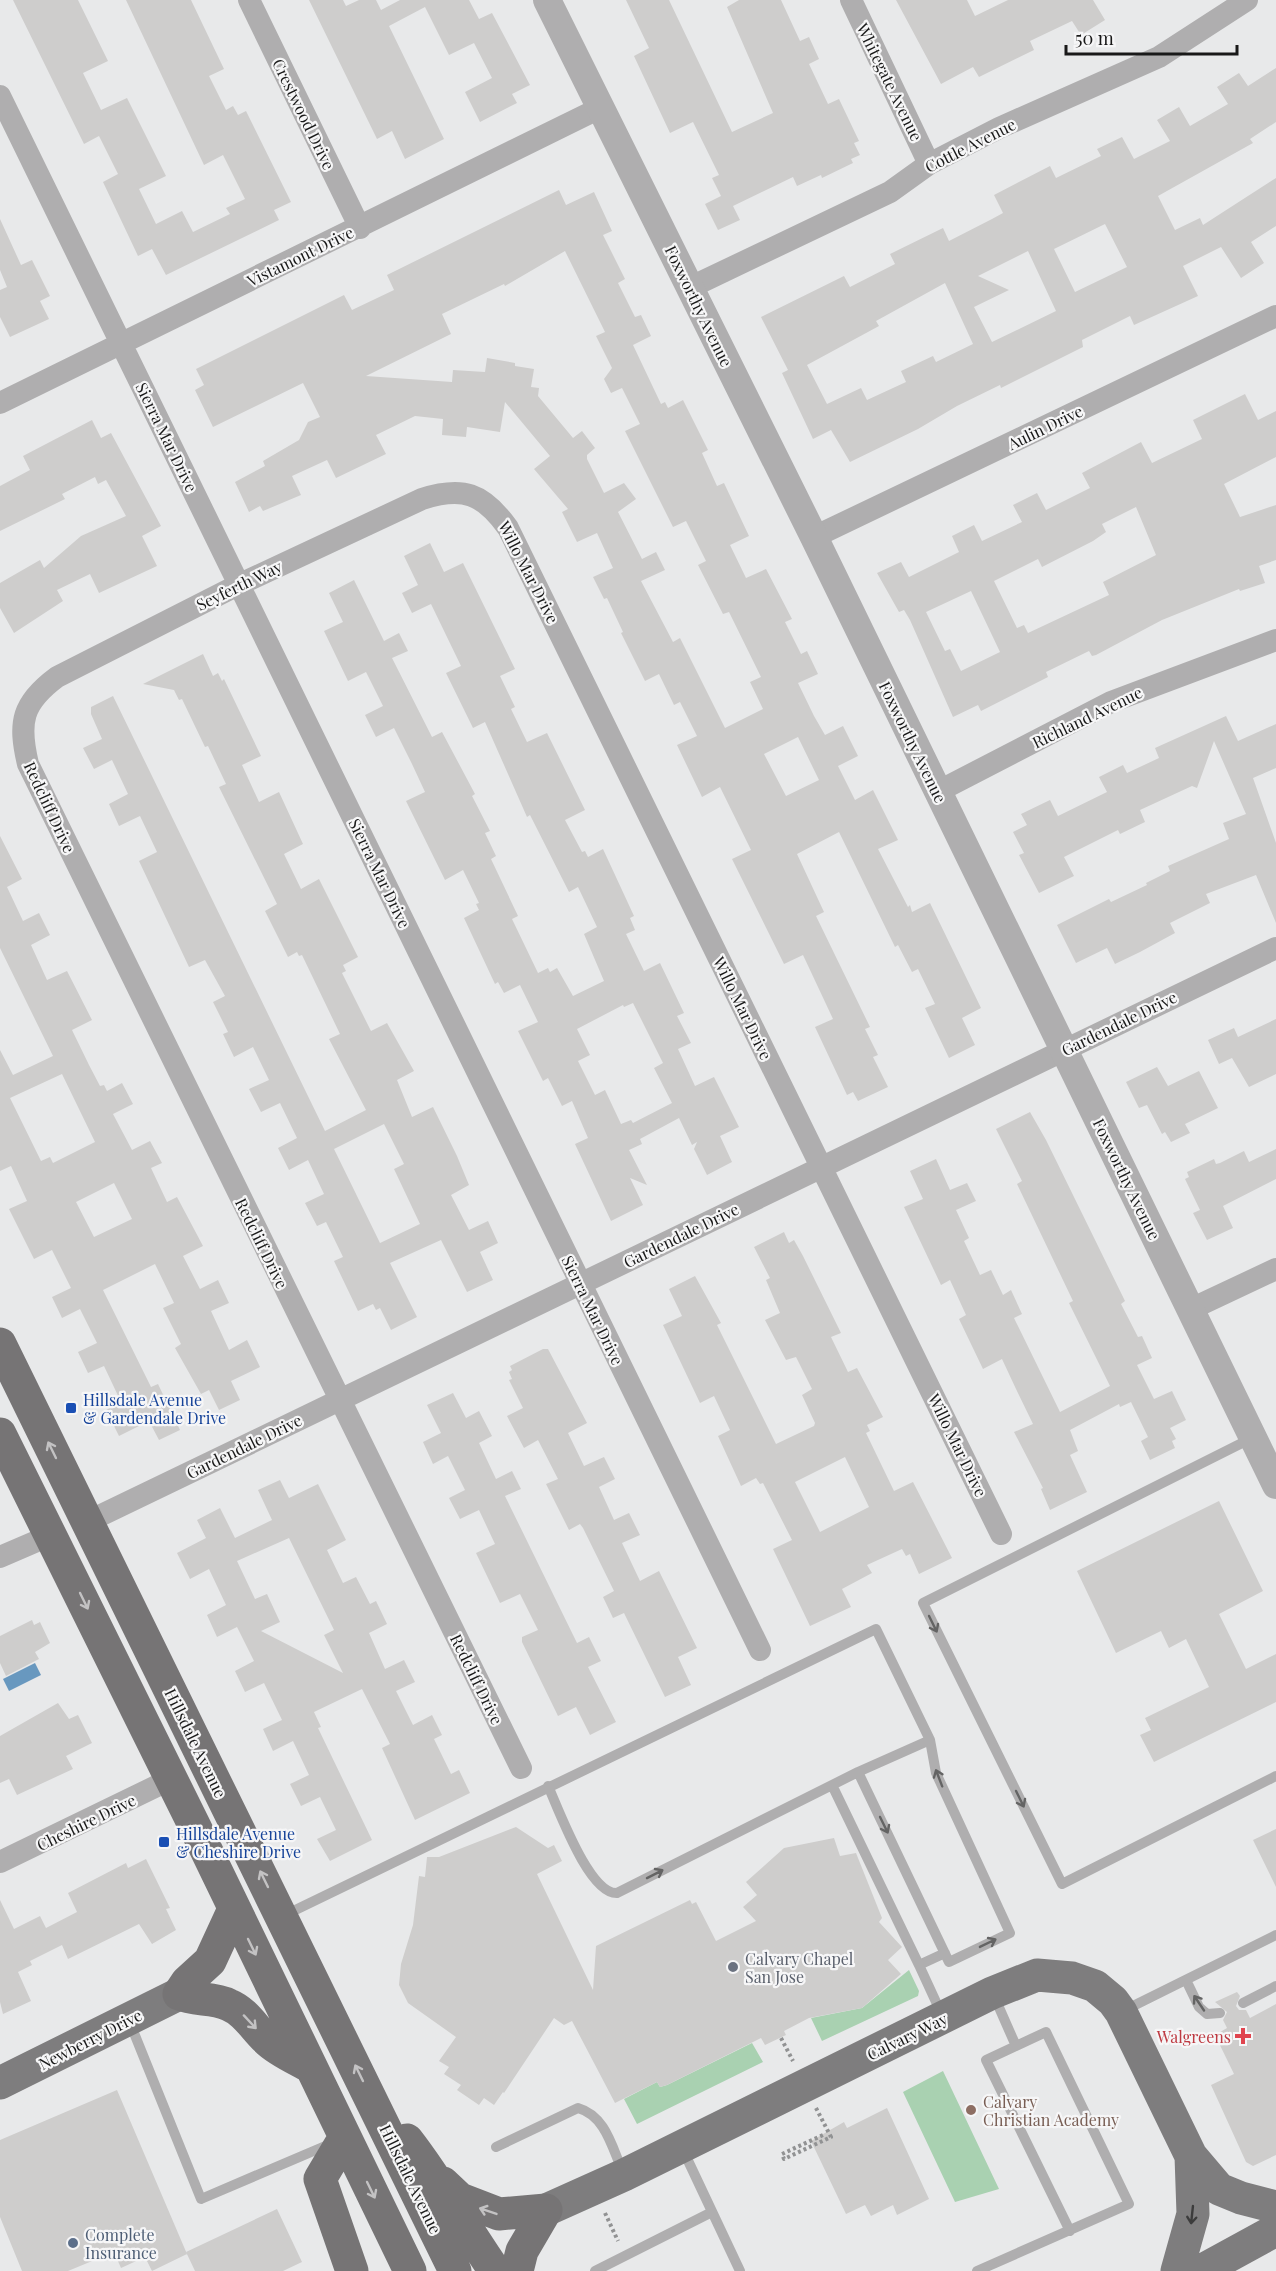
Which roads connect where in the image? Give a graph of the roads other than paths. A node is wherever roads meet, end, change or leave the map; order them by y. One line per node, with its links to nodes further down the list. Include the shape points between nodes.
1 (249, 0): 8 (street, Crestwood Drive)
2 (548, 0): 6 (street, Foxworthy Avenue)
3 (851, 0): 7 (street, Whitegate Avenue)
4 (1247, 0): 7 (street, Cottle Avenue, via 1159,57 999,128)
5 (2, 105): 11 (street, Sierra Mar Drive)
6 (600, 108): 8 (street, Vistamont Drive); 9 (street, Foxworthy Avenue)
7 (929, 164): 9 (street, Cottle Avenue, via 890,192)
8 (360, 228): 11 (street, Vistamont Drive)
9 (691, 287): 14 (street, Foxworthy Avenue)
10 (1276, 316): 14 (street, Aulin Drive)
11 (121, 344): 12 (street, Vistamont Drive); 15 (street, Sierra Mar Drive)
12 (0, 404)
13 (472, 495): 15 (street, Seyferth Way, via 447,491 422,499); 21 (street, Willo Mar Drive, via 494,507 508,528)
14 (814, 537): 18 (street, Foxworthy Avenue)
15 (238, 585): 17 (street, Seyferth Way, via 57,677 36,693); 23 (street, Sierra Mar Drive)
16 (1276, 640): 18 (street, Richland Avenue, via 1112,702)
17 (24, 714): 26 (street, Redcliff Drive, via 22,740 28,764)
18 (937, 792): 20 (street, Foxworthy Avenue)
19 (1276, 948): 20 (street, Gardendale Drive)
20 (1063, 1050): 21 (street, Gardendale Drive); 24 (street, Foxworthy Avenue)
21 (821, 1167): 23 (street, Gardendale Drive); 32 (street, Willo Mar Drive)
22 (1276, 1269): 24 (street)
23 (580, 1285): 26 (street, Gardendale Drive); 36 (street, Sierra Mar Drive)
24 (1191, 1309): 28 (street, Foxworthy Avenue)
25 (0, 1344): 31 (highway, Hillsdale Avenue, one-way to 25)
26 (339, 1398): 31 (street, Gardendale Drive); 38 (street, Redcliff Drive)
27 (0, 1434): 29 (highway)
28 (1253, 1438): 30 (street, Foxworthy Avenue); 40 (lane, one-way to 40, via 923,1604 1062,1884)
29 (20, 1474): 31 (highway, via 46,1479 62,1510 75,1520); 33 (highway)
30 (1276, 1485)
31 (87, 1522): 35 (highway, Hillsdale Avenue)
32 (1001, 1533)
33 (51, 1534): 34 (street); 35 (highway, via 79,1546 92,1571); 41 (highway, one-way to 41)
34 (0, 1557)
35 (113, 1576): 46 (highway, Hillsdale Avenue, one-way to 35)
36 (760, 1650)
37 (930, 1740): 39 (lane); 43 (lane, via 876,1629); 48 (lane, one-way to 37, via 949,1962 1010,1933 936,1773)
38 (521, 1768)
39 (858, 1772): 42 (lane); 48 (lane, one-way to 48)
40 (1276, 1776)
41 (171, 1779): 44 (street, Cheshire Drive); 45 (highway)
42 (832, 1785): 43 (lane, one-way to 42, via 591,1875 602,1889 617,1893); 49 (lane)
43 (548, 1786): 46 (lane)
44 (0, 1862)
45 (234, 1908): 53 (highway, via 210,1961); 60 (highway, one-way to 60)
46 (282, 1917): 62 (highway, Hillsdale Avenue, one-way to 46)
47 (1276, 1935): 50 (lane)
48 (945, 1953): 49 (lane)
49 (919, 1965): 57 (lane)
50 (1186, 1980): 55 (lane); 56 (lane, one-way to 50, via 1207,2014 1198,2007)
51 (1276, 1986): 54 (lane)
52 (992, 1993): 55 (main road, Calvary Way, via 1037,1976 1072,1978 1095,1986); 57 (main road, Calvary Way); 59 (lane)
53 (179, 1994): 58 (main road, Newberry Drive); 60 (highway, one-way to 60, via 229,2004 245,2015 268,2042)
54 (1243, 2003)
55 (1121, 2012): 66 (main road, Calvary Way)
56 (1220, 2013)
57 (944, 2018): 65 (main road, Calvary Way)
58 (128, 2020): 61 (main road, Newberry Drive); 63 (lane, via 201,2199)
59 (1016, 2046): 73 (lane, via 986,2060); 73 (lane, via 1046,2032 1129,2204)
60 (311, 2067): 63 (highway)
61 (0, 2083)
62 (385, 2126): 68 (highway, via 405,2138); 76 (highway, Hillsdale Avenue)
63 (345, 2137): 74 (highway, via 320,2180); 75 (highway, one-way to 75)
64 (496, 2147): 67 (lane, via 578,2108 601,2121)
65 (681, 2147): 67 (main road, Calvary Way); 71 (lane)
66 (1191, 2156): 69 (main road, via 1219,2189); 82 (main road, one-way to 82, via 1193,2214)
67 (624, 2175): 70 (main road, Calvary Way)
68 (435, 2176): 70 (highway, one-way to 68, via 499,2214 460,2199); 77 (highway)
69 (1276, 2207)
70 (546, 2210): 78 (highway, via 522,2251)
71 (712, 2212): 79 (lane); 80 (lane)
72 (1276, 2230): 83 (main road)
73 (1070, 2231): 81 (lane)
74 (352, 2271)
75 (410, 2271)
76 (455, 2271)
77 (495, 2271)
78 (518, 2271)
79 (595, 2271)
80 (740, 2271)
81 (977, 2271)
82 (1178, 2271)
83 (1201, 2271)

